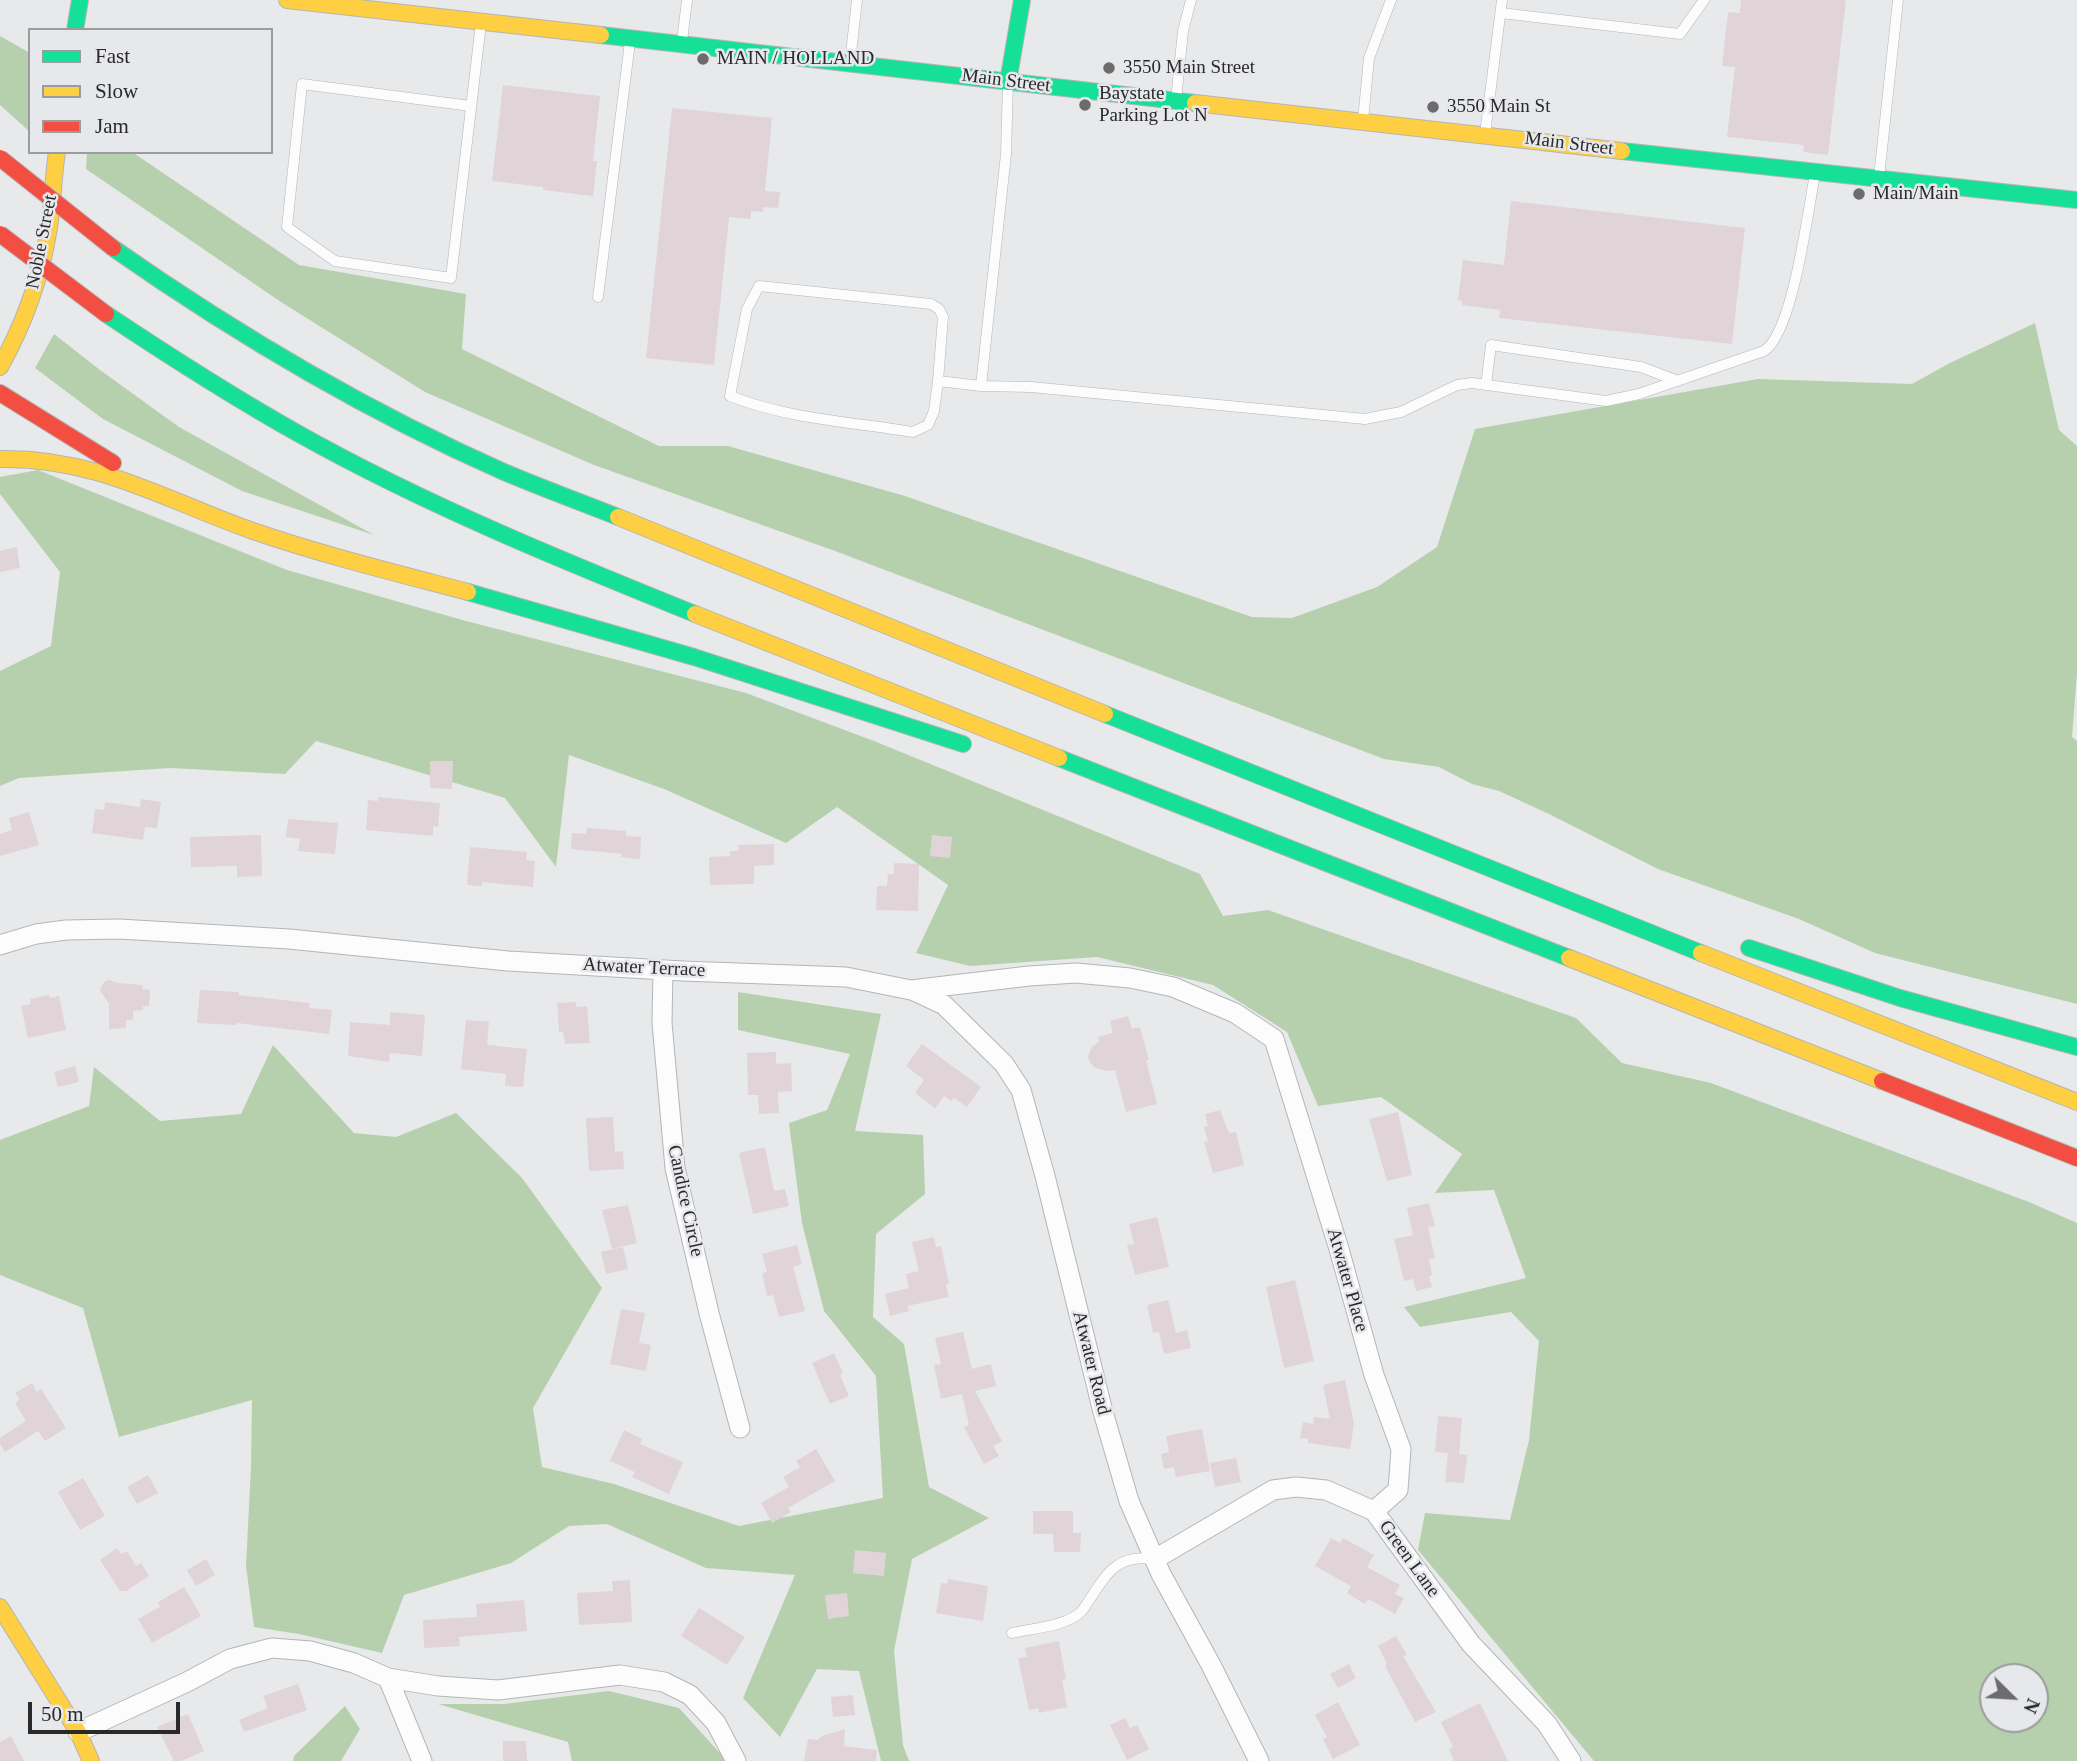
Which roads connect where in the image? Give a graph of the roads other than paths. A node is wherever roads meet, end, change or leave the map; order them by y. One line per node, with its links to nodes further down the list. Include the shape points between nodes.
1 (80, 0): 14 (main road)
2 (287, 0): 11 (main road, Main Street)
3 (687, 0): 16 (lane)
4 (857, 0): 17 (lane)
5 (1022, 0): 18 (main road)
6 (1191, 0): 19 (lane)
7 (1391, 0): 21 (lane, via 1369,58)
8 (1502, 0): 12 (lane)
9 (1704, 0): 12 (lane, via 1680,34)
10 (1898, 0): 26 (lane)
11 (419, 8): 13 (main road, Main Street)
12 (1501, 13): 22 (lane)
13 (482, 22): 15 (main road, Main Street); 20 (lane)
14 (75, 28)
15 (630, 38): 16 (main road, Main Street); 29 (lane)
16 (682, 43): 17 (main road, Main Street)
17 (850, 63): 18 (main road, Main Street)
18 (1008, 82): 19 (main road, Main Street); 33 (lane, via 1006,154)
19 (1176, 101): 21 (main road, Main Street)
20 (471, 106): 20 (lane, via 451,278 335,261 286,227 302,84)
21 (1363, 121): 22 (main road, Main Street)
22 (1485, 134): 25 (main road, Main Street)
23 (57, 154): 30 (main road, Noble Street, via 41,268 17,336)
24 (0, 158): 40 (main road, bridge, via 113,248 216,319 372,409 607,514)
25 (1815, 173): 26 (main road, Main Street); 32 (lane, via 1794,287 1772,346)
26 (1879, 179): 27 (main road, Main Street)
27 (2077, 200)
28 (0, 234): 41 (main road, bridge, via 192,373 347,462 447,510 718,624)
29 (598, 297)
30 (0, 367)
31 (938, 381): 31 (lane, via 943,317 930,304 759,286 747,309 730,396 754,406 913,432 928,425); 33 (lane)
32 (1678, 381): 34 (lane, via 1606,401); 34 (lane, via 1641,367 1491,345)
33 (981, 386): 34 (lane, via 1365,419 1401,412 1457,384)
34 (1486, 386)
35 (0, 393): 37 (main road)
36 (0, 459): 37 (main road, via 68,463)
37 (177, 500): 38 (main road, via 254,531 656,645)
38 (974, 748)
39 (1065, 777): 41 (main road)
40 (1328, 802): 42 (main road); 49 (main road)
41 (1298, 853): 50 (main road)
42 (1624, 905)
43 (1728, 941): 48 (main road, via 1900,998)
44 (0, 945): 45 (street, Atwater Terrace, via 36,934 119,929)
45 (663, 970): 46 (street, Atwater Terrace, via 846,977); 51 (street, Candice Circle, via 662,1023 675,1168)
46 (911, 990): 47 (street, Atwater Terrace, via 1076,973 1130,978 1173,987 1236,1013); 53 (street, Atwater Road, via 944,1005 1004,1064 1021,1090 1103,1412 1129,1501)
47 (1274, 1039): 52 (street, Atwater Place, via 1374,1375 1401,1449 1398,1490)
48 (2077, 1046)
49 (2077, 1102)
50 (2077, 1158)
51 (740, 1427)
52 (1374, 1511): 53 (street, Green Lane, via 1326,1490 1273,1490); 62 (street, Green Lane, via 1471,1644 1547,1724)
53 (1155, 1559): 55 (lane, via 1132,1557 1113,1569 1081,1612); 61 (street, Atwater Road)
54 (0, 1607): 57 (main road)
55 (1012, 1633)
56 (388, 1678): 57 (street, via 310,1651 272,1648 230,1659); 59 (street); 60 (street, via 498,1690 620,1675 664,1682 690,1695 716,1723)
57 (78, 1732): 58 (main road)
58 (91, 1761)
59 (422, 1761)
60 (736, 1761)
61 (1259, 1761)
62 (1571, 1761)

